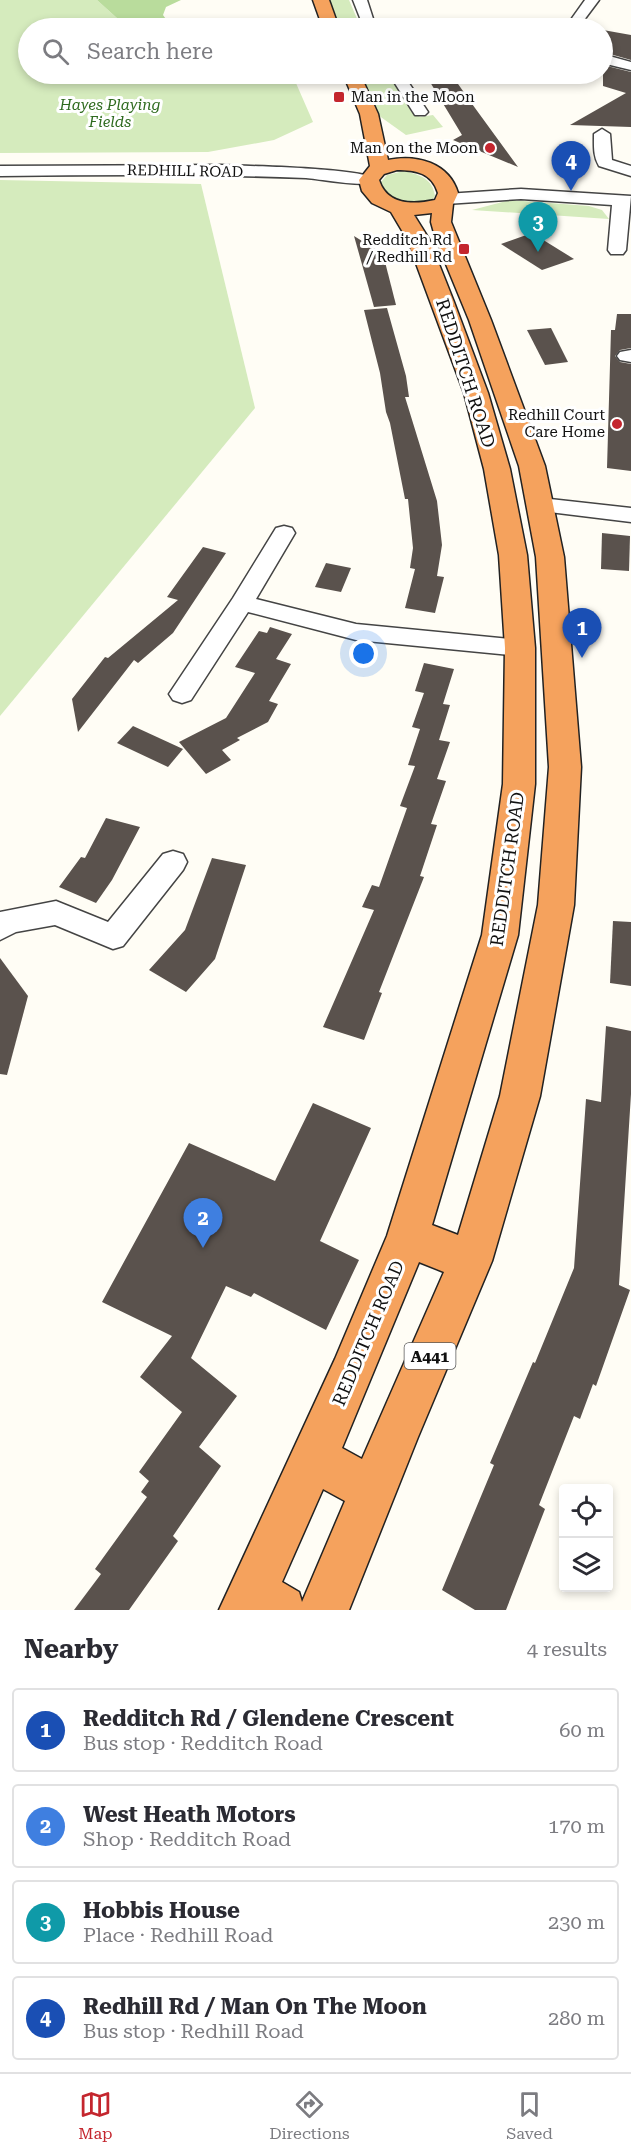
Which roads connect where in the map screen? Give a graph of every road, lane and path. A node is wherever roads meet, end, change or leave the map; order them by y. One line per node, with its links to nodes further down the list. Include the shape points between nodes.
1 (321, 0): 4 (highway)
2 (360, 0): 5 (street)
3 (592, 0): 6 (street)
4 (327, 18)
5 (366, 18)
6 (578, 18)
7 (613, 61): 8 (street)
8 (631, 66)
9 (356, 84): 12 (highway)
10 (402, 84): 11 (street)
11 (420, 112)
12 (369, 114): 16 (highway); 17 (highway, via 394,140)
13 (598, 140): 15 (street, via 605,163)
14 (0, 171): 16 (street, REDHILL ROAD)
15 (631, 171)
16 (375, 174): 17 (highway, via 403,164); 21 (highway, via 375,193)
17 (447, 176): 18 (street); 20 (highway, A441)
18 (521, 194): 19 (street); 20 (street)
19 (626, 201): 22 (street)
20 (445, 202): 21 (highway, via 426,209); 23 (highway, REDDITCH ROAD / A441, via 441,222 532,466)
21 (400, 209): 27 (highway, REDDITCH ROAD, via 418,239 476,393 513,555)
22 (617, 250)
23 (541, 505): 24 (street); 32 (highway, REDDITCH ROAD / A441, via 550,557 565,767 555,905 520,1096)
24 (631, 515)
25 (284, 533): 26 (street)
26 (242, 603): 27 (street, via 356,632); 28 (street)
27 (520, 648): 31 (highway, REDDITCH ROAD, via 519,784 500,935)
28 (182, 694)
29 (173, 861): 30 (street, via 113,937 56,913 9,921)
30 (0, 928)
31 (408, 1237): 32 (highway); 33 (highway, REDDITCH ROAD)
32 (471, 1261): 34 (highway, REDDITCH ROAD / A441)
33 (314, 1458): 34 (highway); 35 (highway, REDDITCH ROAD)
34 (373, 1491): 36 (highway, REDDITCH ROAD / A441)
35 (260, 1604)
36 (324, 1610)

